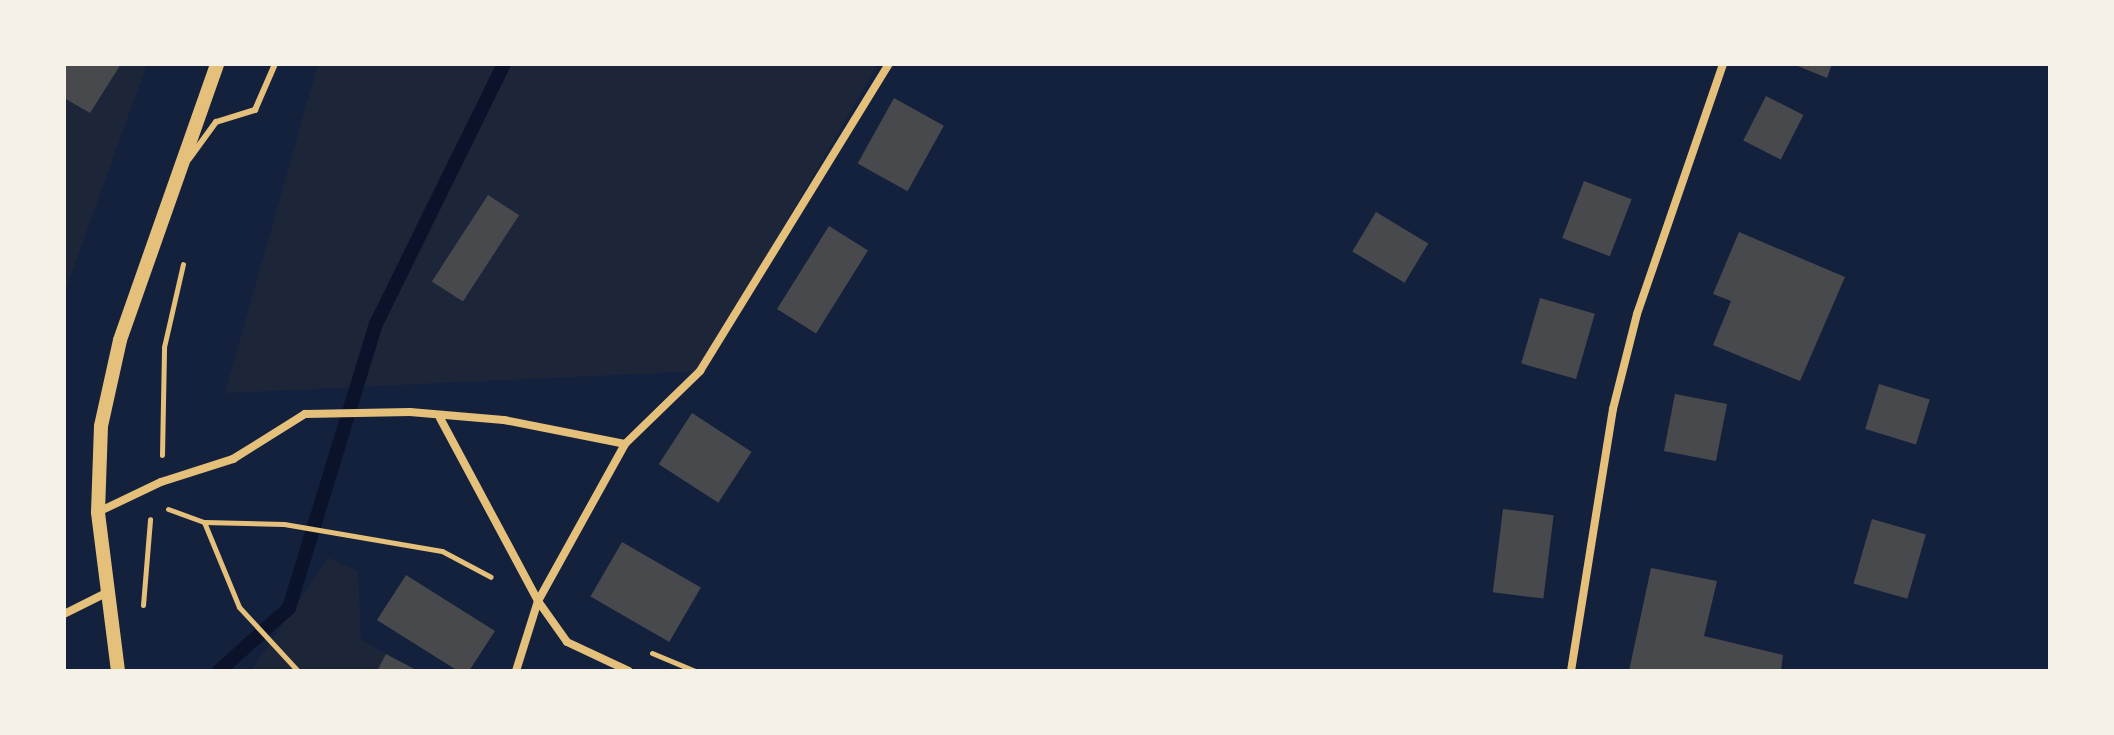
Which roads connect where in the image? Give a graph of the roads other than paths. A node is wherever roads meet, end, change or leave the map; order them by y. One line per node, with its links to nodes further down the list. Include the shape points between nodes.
1 (217, 64): 5 (street)
2 (275, 64): 5 (lane, via 255,110 216,122)
3 (889, 64): 7 (street, via 700,371)
4 (1723, 64): 15 (street, via 1637,314 1617,396)
5 (179, 172): 8 (street, via 120,340 101,426)
6 (440, 418): 7 (street, via 504,420); 8 (street, via 410,412 305,414 233,459 161,482); 10 (street)
7 (625, 444): 10 (street)
8 (98, 512): 9 (street)
9 (108, 592): 11 (street); 12 (street)
10 (538, 601): 13 (street); 14 (street, via 567,642)
11 (64, 614)
12 (118, 671)
13 (516, 671)
14 (629, 671)
15 (1571, 671)

